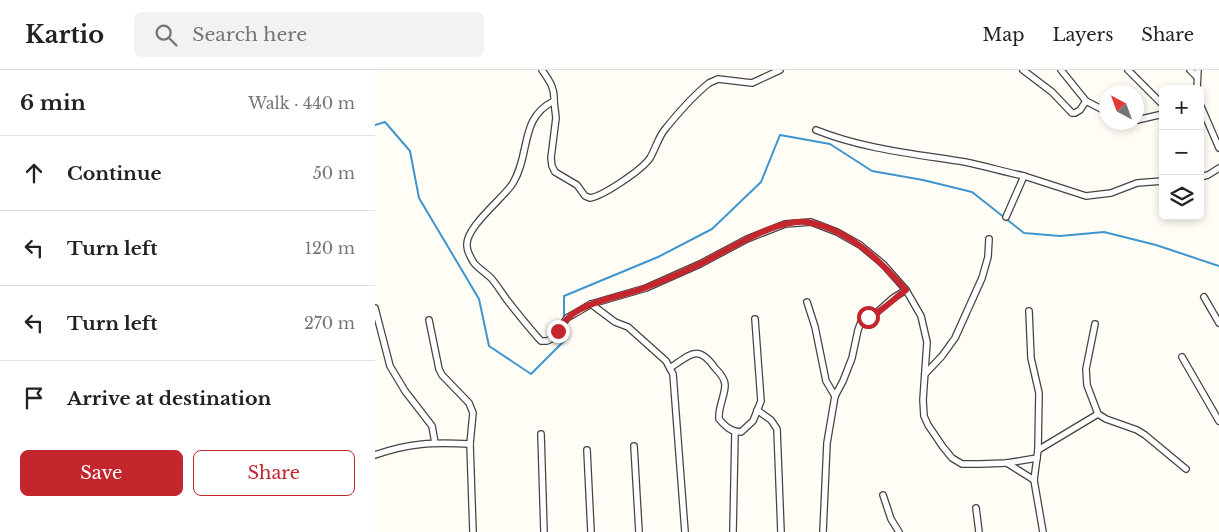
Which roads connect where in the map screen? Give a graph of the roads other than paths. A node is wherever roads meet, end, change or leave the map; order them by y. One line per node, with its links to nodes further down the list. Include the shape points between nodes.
1 (542, 70): 10 (street, via 553,86)
2 (780, 70): 10 (street, via 752,83 718,79 709,83 666,128 649,160 596,198 585,196 577,185 555,172 552,166 557,118)
3 (1023, 70): 11 (street, via 1072,113 1080,110)
4 (1061, 70): 11 (street)
5 (1128, 70): 12 (street)
6 (1190, 70): 8 (street)
7 (1198, 70): 8 (street)
8 (1197, 77): 9 (street)
9 (1197, 85)
10 (554, 101): 28 (street, via 536,113 514,182 477,224 466,244 475,264 492,279 541,342 553,338 567,318)
11 (1086, 101): 13 (street)
12 (1159, 101)
13 (1099, 108)
14 (1204, 114): 18 (street)
15 (1159, 115): 16 (street)
16 (1144, 118)
17 (815, 130): 20 (street, via 909,154)
18 (1219, 148)
19 (1219, 168): 21 (street)
20 (1024, 176): 22 (street, via 1086,196 1111,193 1137,183); 23 (street)
21 (1204, 176)
22 (1159, 181)
23 (1006, 217)
24 (989, 240): 37 (street, via 989,257 982,278 955,338)
25 (906, 290): 28 (street, via 883,264 860,245 811,222 785,224 646,288); 37 (street, via 921,316 927,342); 38 (street, via 861,322 852,358)
26 (1204, 297): 34 (street)
27 (807, 302): 38 (street, via 826,380)
28 (591, 304): 36 (street, via 628,328)
29 (375, 308): 44 (street, via 389,366 432,426)
30 (1029, 311): 48 (street, via 1031,358 1039,393)
31 (755, 319): 39 (street, via 762,394)
32 (429, 320): 45 (street, via 439,369 472,408)
33 (1095, 324): 40 (street, via 1086,369 1087,384)
34 (1219, 324)
35 (1182, 357): 41 (street)
36 (671, 368): 42 (street, via 695,353 709,359 725,385 719,419); 60 (street)
37 (925, 374): 51 (street, via 924,416 952,458 962,464)
38 (835, 396): 63 (street, via 827,444)
39 (757, 410): 42 (street, via 747,428); 62 (street, via 777,429)
40 (1098, 414): 48 (street); 52 (street, via 1137,430)
41 (1219, 421)
42 (735, 432): 61 (street)
43 (541, 434): 57 (street)
44 (435, 443): 45 (street); 49 (street, via 405,446)
45 (470, 444): 56 (street)
46 (635, 446): 59 (street)
47 (587, 450): 58 (street)
48 (1038, 450): 50 (street)
49 (375, 455)
50 (1037, 458): 51 (street); 53 (street)
51 (1007, 463): 53 (street)
52 (1186, 469)
53 (1034, 480): 66 (street)
54 (883, 495): 64 (street)
55 (976, 508): 65 (street)
56 (473, 532)
57 (544, 532)
58 (591, 532)
59 (639, 532)
60 (685, 532)
61 (733, 532)
62 (781, 532)
63 (823, 532)
64 (899, 532)
65 (979, 532)
66 (1043, 532)

